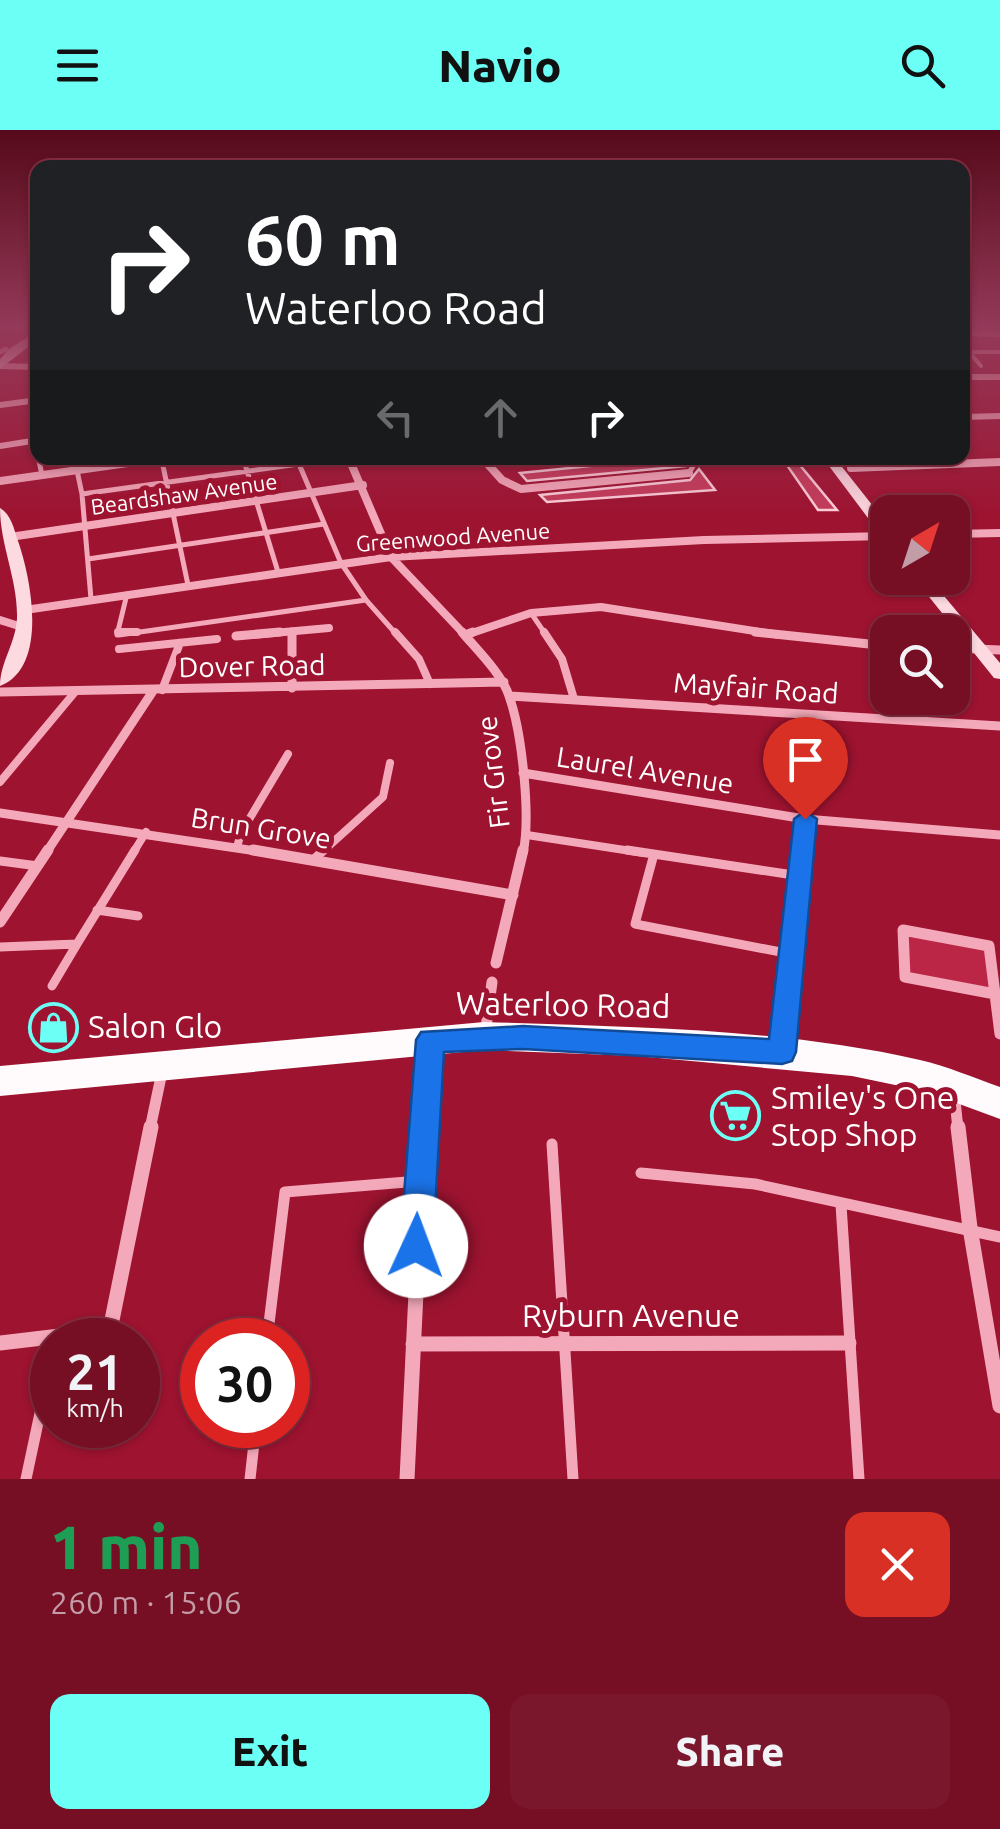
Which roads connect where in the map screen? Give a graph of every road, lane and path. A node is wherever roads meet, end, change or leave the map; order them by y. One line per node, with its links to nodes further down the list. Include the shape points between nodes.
1 (30, 401): 2 (street)
2 (0, 405)
3 (970, 414): 4 (street)
4 (972, 416): 5 (street)
5 (1000, 416)
6 (30, 441): 7 (street)
7 (0, 446)
8 (1000, 462): 9 (street)
9 (970, 463)
10 (40, 465): 26 (lane)
11 (77, 465): 23 (lane)
12 (108, 465): 23 (street)
13 (162, 465): 28 (lane)
14 (246, 465): 24 (lane)
15 (292, 465): 24 (lane)
16 (299, 465): 31 (lane)
17 (353, 465): 29 (street)
18 (489, 465): 25 (street, via 521,489)
19 (693, 465): 25 (lane)
20 (834, 465): 34 (main road)
21 (926, 465): 22 (street)
22 (851, 468)
23 (78, 469): 26 (street); 30 (lane)
24 (248, 471): 28 (lane); 32 (lane)
25 (689, 472)
26 (42, 475): 27 (street)
27 (0, 481)
28 (166, 482): 30 (lane); 35 (lane)
29 (364, 486): 31 (street, Beardshaw Avenue); 44 (street)
30 (82, 494): 37 (lane)
31 (311, 494): 32 (street, Beardshaw Avenue); 36 (lane)
32 (256, 501): 35 (street, Beardshaw Avenue); 38 (lane)
33 (0, 512): 42 (main road)
34 (870, 512)
35 (171, 513): 37 (street, Beardshaw Avenue); 43 (lane)
36 (324, 524): 38 (lane); 46 (lane)
37 (85, 526): 42 (street, Beardshaw Avenue); 45 (lane)
38 (266, 532): 43 (lane); 47 (lane)
39 (1000, 533): 40 (street)
40 (970, 534)
41 (870, 535): 44 (street, Greenwood Avenue)
42 (10, 536): 54 (main road, via 22,575)
43 (178, 545): 45 (lane); 48 (lane)
44 (391, 556): 46 (street, Greenwood Avenue); 58 (street, Fir Grove)
45 (88, 559): 51 (lane)
46 (341, 562): 47 (street, Greenwood Avenue); 52 (lane)
47 (278, 572): 48 (street, Greenwood Avenue)
48 (188, 585): 49 (street, Greenwood Avenue)
49 (127, 594): 51 (street, Greenwood Avenue); 52 (lane, via 118,635)
50 (934, 595): 65 (main road)
51 (92, 600): 54 (street, Greenwood Avenue)
52 (366, 600): 70 (lane, via 419,659)
53 (532, 613): 58 (street); 62 (street, via 623,608); 76 (lane, via 562,659)
54 (23, 618): 55 (street); 68 (main road, via 16,660)
55 (0, 620)
56 (329, 628): 57 (street)
57 (292, 632): 59 (street); 71 (street)
58 (465, 635): 69 (street, Fir Grove)
59 (236, 636)
60 (217, 639): 61 (lane)
61 (180, 643): 63 (lane); 72 (lane)
62 (870, 644)
63 (119, 649)
64 (970, 649): 65 (street)
65 (978, 649): 66 (street); 67 (main road)
66 (1000, 650)
67 (1000, 674)
68 (0, 681)
69 (504, 682): 70 (street, Dover Road); 75 (street, Fir Grove)
70 (430, 684): 71 (street, Dover Road)
71 (292, 688): 72 (street, Dover Road)
72 (158, 690): 74 (street, Dover Road); 84 (street)
73 (0, 692): 74 (street, Dover Road)
74 (75, 692): 81 (lane)
75 (510, 696): 76 (street, Mayfair Road); 80 (street, Fir Grove)
76 (574, 699): 77 (street, Mayfair Road)
77 (1000, 726)
78 (288, 754): 88 (lane)
79 (390, 763): 90 (lane, via 383,797)
80 (522, 773): 83 (street, Laurel Avenue); 86 (street, Fir Grove)
81 (0, 782)
82 (0, 813): 84 (street, Brun Grove)
83 (805, 819): 87 (street, Laurel Avenue); 93 (street)
84 (68, 822): 85 (street, Brun Grove); 92 (street)
85 (146, 832): 88 (street, Brun Grove); 95 (lane)
86 (527, 835): 89 (lane); 94 (street, Fir Grove)
87 (1000, 835)
88 (237, 847): 90 (street, Brun Grove)
89 (654, 854): 93 (lane); 100 (lane, via 635,924)
90 (314, 859): 94 (street, Brun Grove)
91 (0, 861): 92 (lane)
92 (38, 866): 97 (street)
93 (800, 876): 100 (street)
94 (513, 895): 101 (street, Fir Grove)
95 (97, 910): 96 (lane); 98 (lane)
96 (138, 916)
97 (0, 922)
98 (77, 944): 99 (lane); 103 (lane)
99 (0, 947)
100 (791, 954): 108 (street)
101 (496, 963)
102 (492, 982): 106 (street)
103 (52, 986)
104 (994, 994): 104 (street, via 988,946 903,930 905,977); 105 (street)
105 (1000, 1034)
106 (484, 1036): 107 (highway, Waterloo Road); 108 (highway, Waterloo Road)
107 (430, 1040): 109 (highway, Waterloo Road); 115 (street)
108 (782, 1052): 111 (highway, Waterloo Road, via 888,1067)
109 (163, 1066): 110 (highway, Waterloo Road); 119 (street)
110 (0, 1081)
111 (954, 1085): 112 (highway, Waterloo Road); 117 (street)
112 (1000, 1103)
113 (552, 1144): 125 (lane)
114 (640, 1173): 116 (lane, via 755,1184)
115 (418, 1181): 120 (lane, via 285,1192); 124 (street)
116 (841, 1204): 117 (lane); 123 (lane)
117 (970, 1228): 118 (lane); 126 (street)
118 (1000, 1237)
119 (112, 1318)
120 (270, 1318)
121 (30, 1340): 122 (street)
122 (0, 1343)
123 (849, 1343): 125 (street, Ryburn Avenue); 133 (lane)
124 (413, 1344): 125 (street, Ryburn Avenue); 131 (street)
125 (564, 1344): 132 (lane)
126 (1000, 1406)
127 (33, 1448): 129 (lane)
128 (253, 1448): 130 (lane)
129 (26, 1479)
130 (250, 1479)
131 (406, 1479)
132 (573, 1479)
133 (859, 1479)

